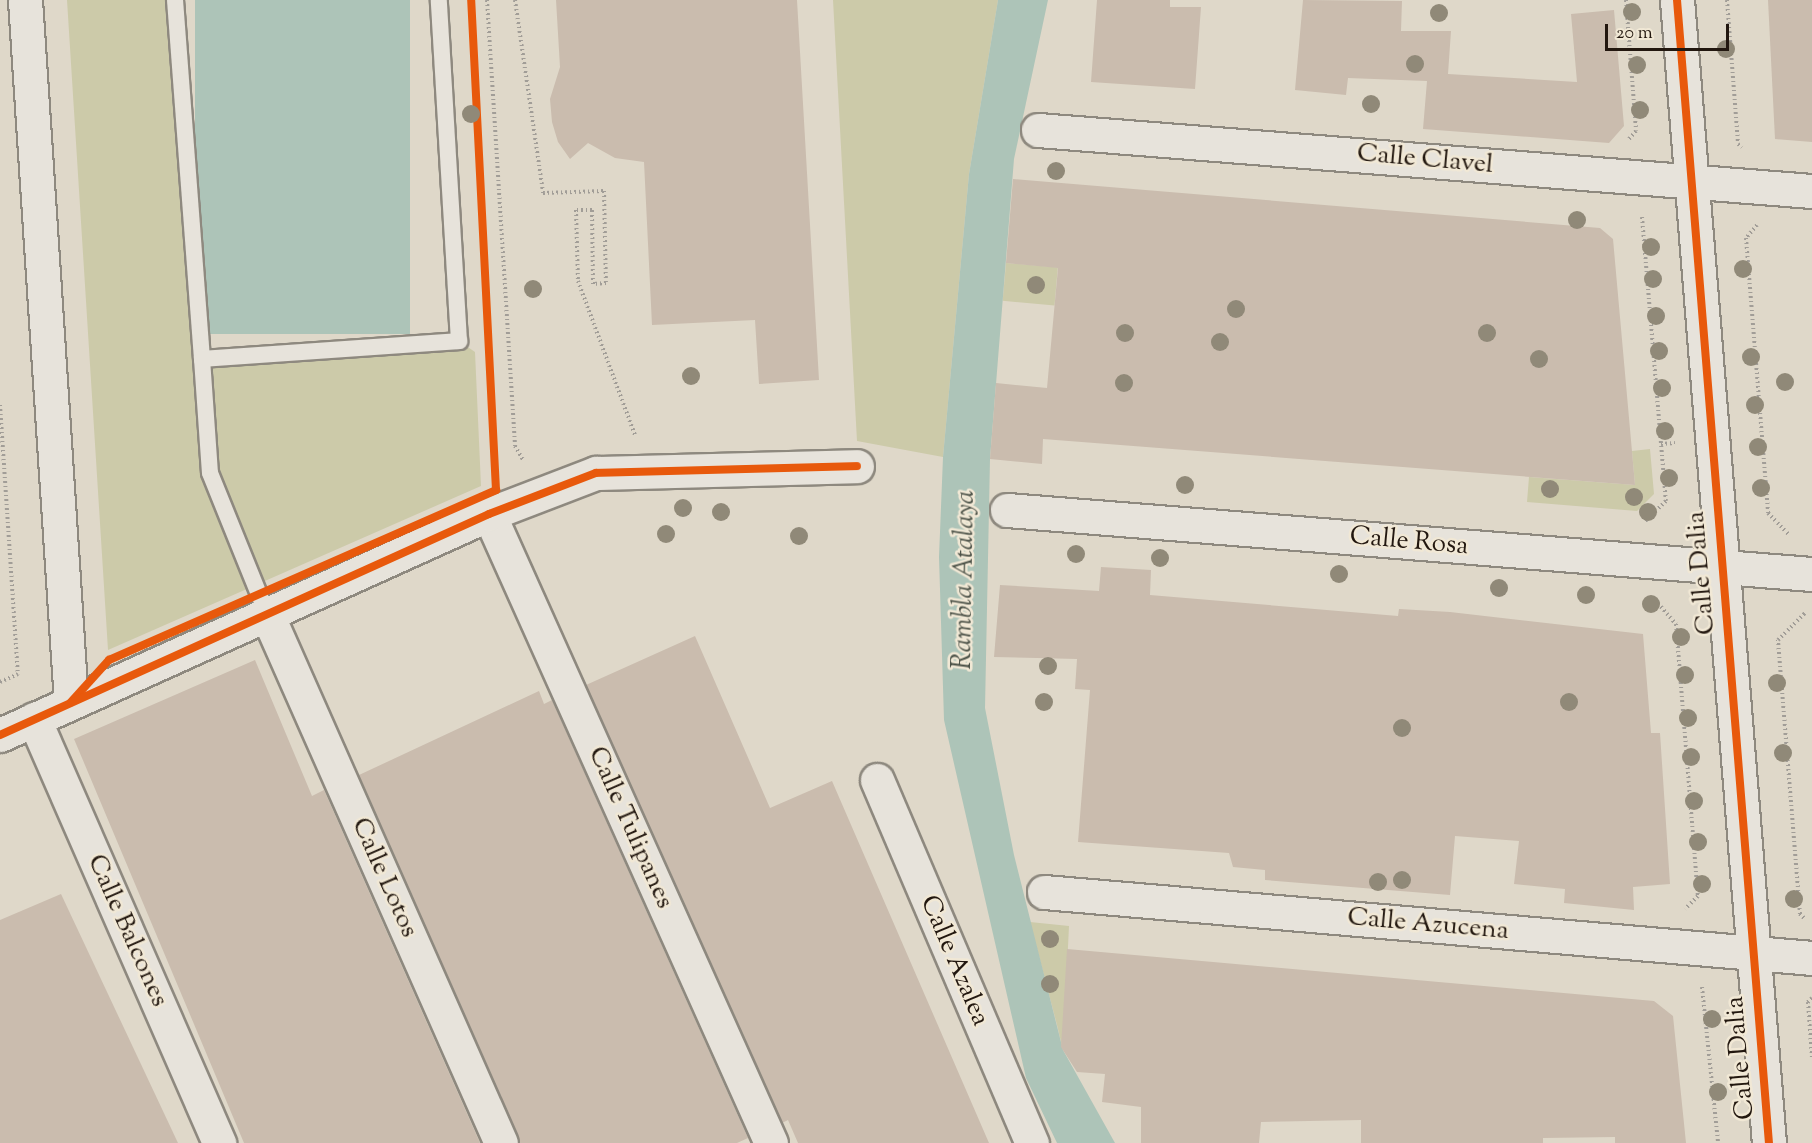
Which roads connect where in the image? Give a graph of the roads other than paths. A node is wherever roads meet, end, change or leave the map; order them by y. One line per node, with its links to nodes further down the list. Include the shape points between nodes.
1 (25, 0): 15 (street)
2 (175, 0): 8 (lane)
3 (440, 0): 8 (lane, via 459,341)
4 (1677, 0): 6 (street, Calle Dalia)
5 (1038, 130): 6 (street, Calle Clavel)
6 (1692, 182): 7 (street, Calle Clavel); 12 (street, Calle Dalia)
7 (1812, 191)
8 (202, 359): 14 (lane, via 210,472)
9 (856, 466): 11 (street, via 596,473)
10 (1007, 510): 12 (street, Calle Rosa)
11 (489, 513): 14 (street); 24 (street, Calle Tulipanes)
12 (1722, 567): 13 (street, Calle Rosa); 20 (street, Calle Dalia)
13 (1812, 574)
14 (267, 614): 15 (street); 23 (street, Calle Lotos)
15 (71, 702): 16 (street)
16 (34, 719): 17 (street); 22 (street, Calle Balcones)
17 (0, 735)
18 (877, 780): 25 (street, Calle Azalea)
19 (1044, 892): 20 (street, Calle Azucena)
20 (1754, 953): 21 (street, Calle Azucena); 26 (street, Calle Dalia)
21 (1812, 958)
22 (219, 1143)
23 (501, 1143)
24 (771, 1143)
25 (1032, 1143)
26 (1769, 1143)

